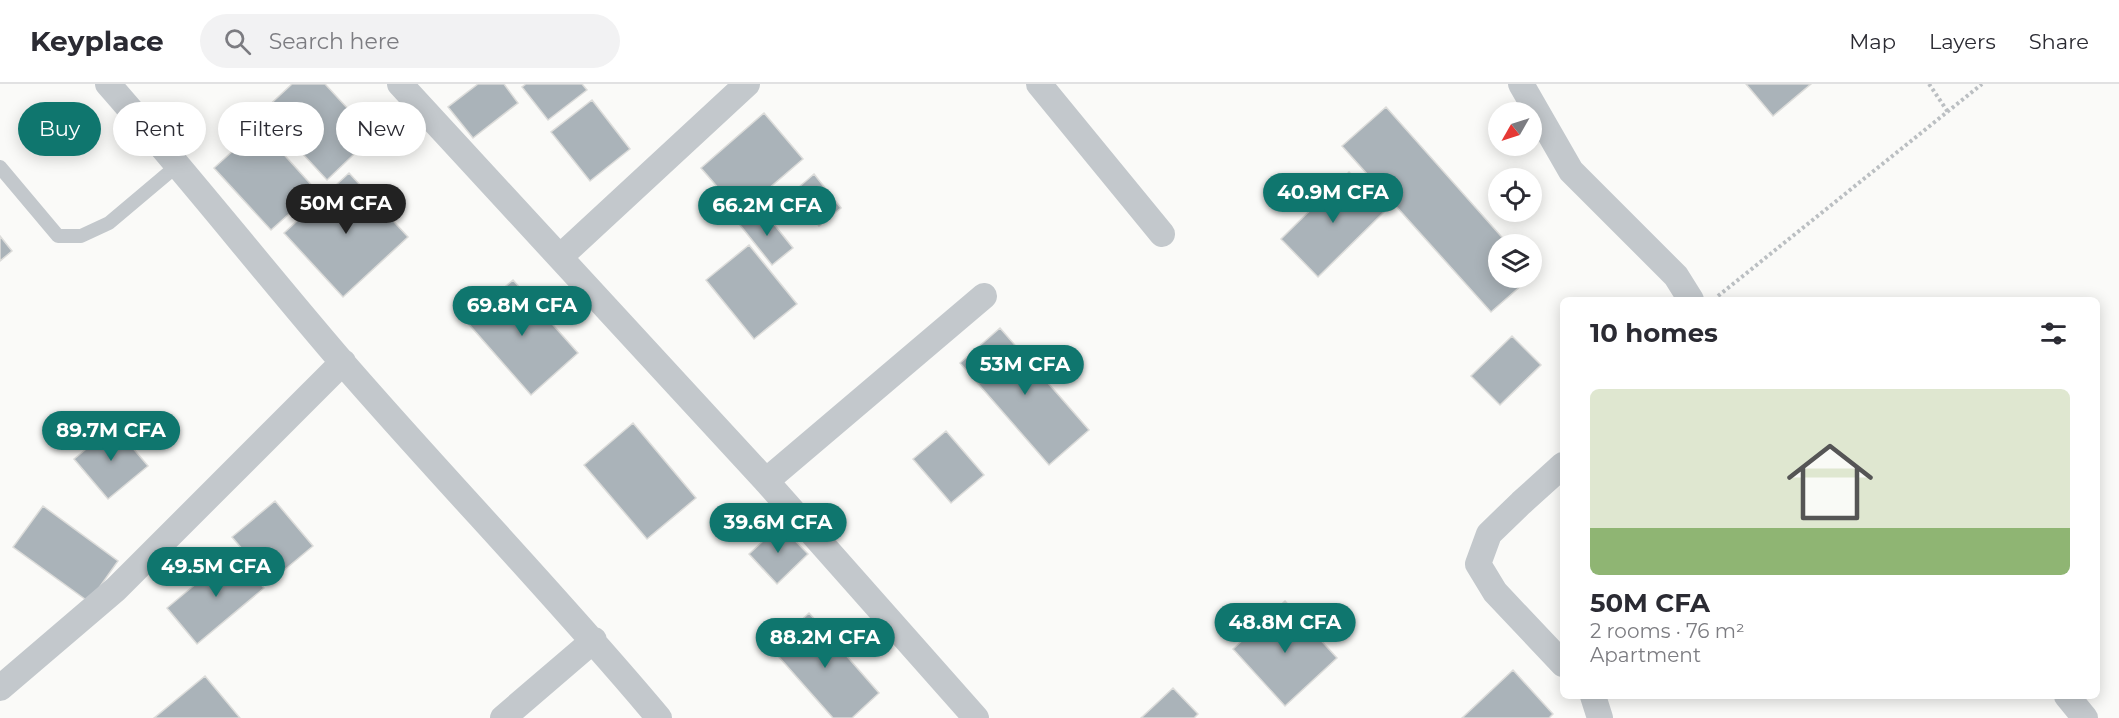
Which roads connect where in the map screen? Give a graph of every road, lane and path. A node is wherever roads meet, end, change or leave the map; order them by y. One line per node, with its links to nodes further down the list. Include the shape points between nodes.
1 (108, 84): 9 (street)
2 (400, 84): 12 (street)
3 (747, 84): 12 (street)
4 (1039, 84): 11 (street)
5 (1521, 84): 14 (street, via 1571,171 1676,276)
6 (1929, 84): 8 (path)
7 (1982, 84): 8 (path)
8 (1948, 112): 15 (path)
9 (179, 164): 10 (lane, via 109,223 81,236 58,236); 16 (street)
10 (0, 167)
11 (1162, 234)
12 (561, 257): 18 (street)
13 (984, 296): 18 (street)
14 (1689, 297)
15 (1717, 297)
16 (343, 362): 19 (street); 21 (street, via 116,589)
17 (1560, 468): 20 (street, via 1489,534 1478,564 1496,592)
18 (766, 481): 26 (street)
19 (594, 640): 24 (street); 25 (street)
20 (1560, 661)
21 (1, 684)
22 (1594, 699): 27 (street)
23 (2069, 699): 28 (street)
24 (503, 718)
25 (659, 718)
26 (976, 718)
27 (1600, 718)
28 (2085, 718)

